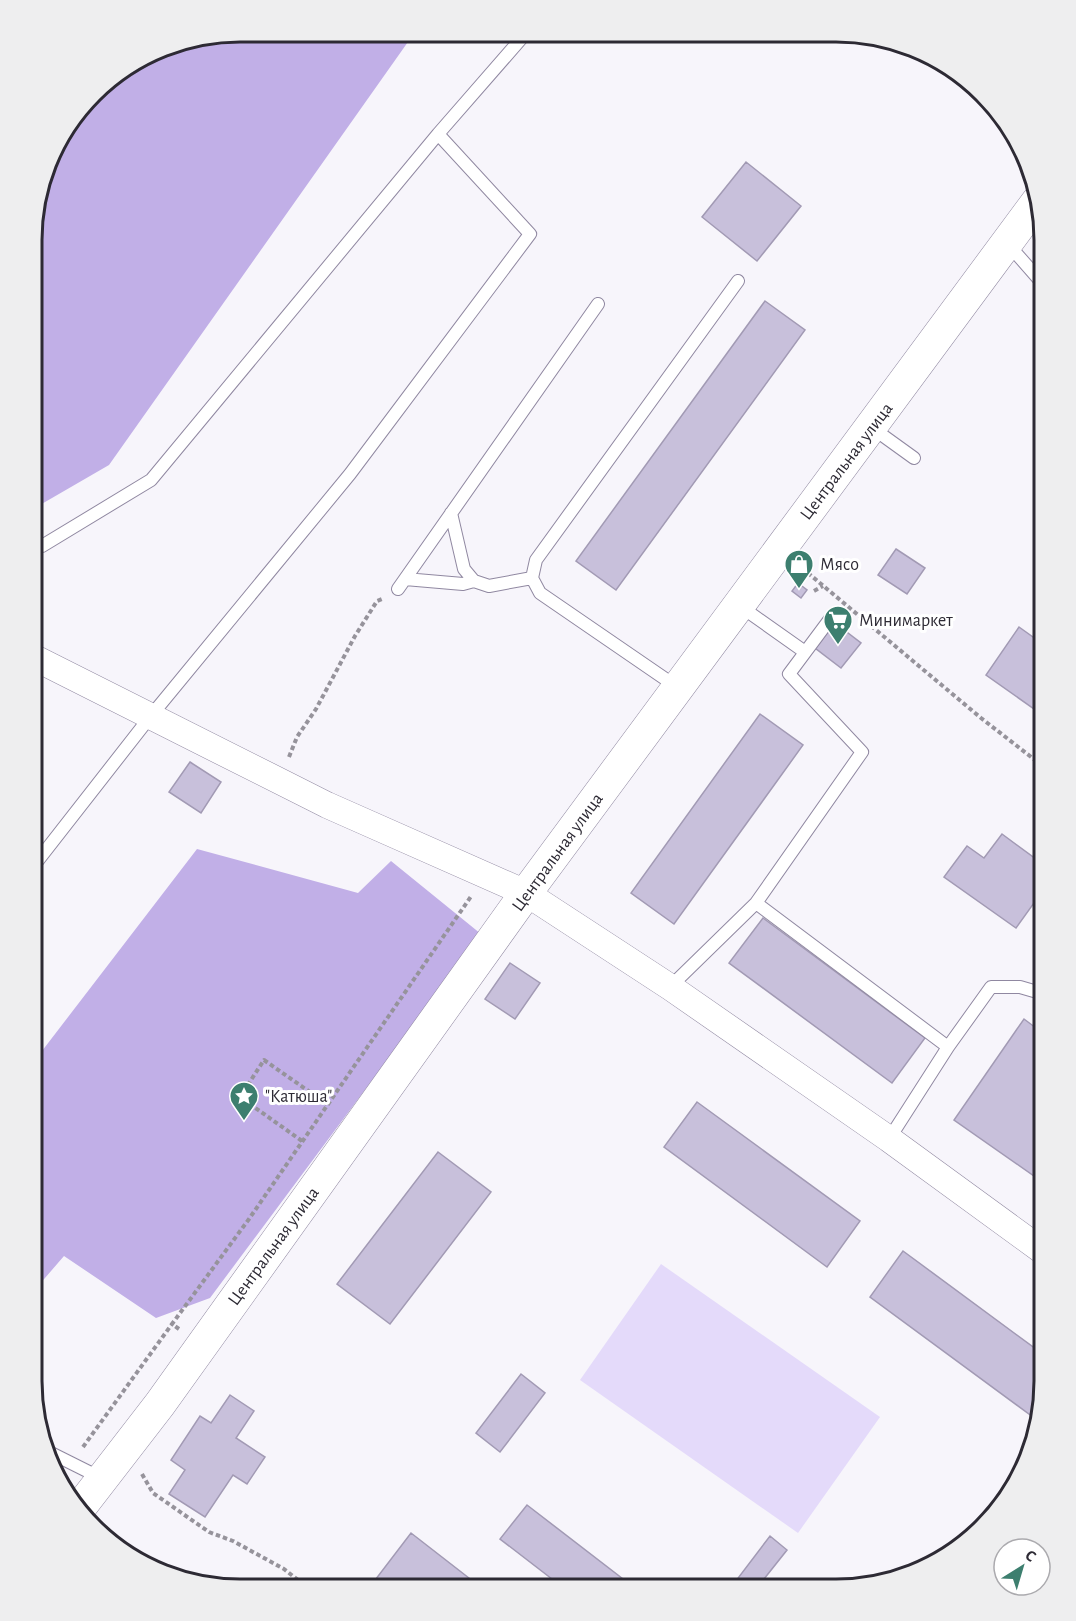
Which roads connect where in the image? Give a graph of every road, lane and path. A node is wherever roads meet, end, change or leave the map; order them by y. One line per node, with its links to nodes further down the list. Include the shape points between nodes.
1 (518, 42): 2 (lane)
2 (438, 134): 11 (lane, via 151,480); 23 (lane, via 531,234 350,474)
3 (1031, 210): 4 (street, Центральная улица)
4 (1007, 243): 5 (lane); 8 (street, Центральная улица)
5 (1034, 274)
6 (738, 281): 13 (lane, via 536,560)
7 (598, 304): 10 (lane)
8 (872, 427): 9 (lane); 12 (street, Центральная улица)
9 (914, 458)
10 (451, 513): 14 (lane, via 464,569); 15 (lane)
11 (42, 546)
12 (780, 550): 16 (path); 18 (street, Центральная улица)
13 (532, 578): 14 (lane, via 489,586); 22 (lane, via 540,593)
14 (474, 581): 15 (lane)
15 (401, 584): 25 (path, via 377,601 297,737)
16 (823, 586): 17 (path); 24 (path)
17 (814, 591)
18 (740, 605): 20 (lane); 22 (street, Центральная улица)
19 (830, 619): 20 (lane)
20 (805, 652): 29 (lane, via 789,674 862,752)
21 (42, 662): 23 (street)
22 (678, 688): 28 (street, Центральная улица)
23 (150, 717): 25 (street); 26 (lane)
24 (1034, 759)
25 (280, 782): 28 (street)
26 (42, 855)
27 (478, 886): 33 (path)
28 (526, 893): 30 (street); 38 (street, Центральная улица)
29 (756, 903): 30 (lane); 32 (lane)
30 (670, 987): 34 (street)
31 (1034, 991): 32 (lane, via 991,987)
32 (948, 1047): 34 (lane)
33 (327, 1104): 35 (path); 35 (path, via 264,1060 240,1096)
34 (889, 1139): 36 (street)
35 (302, 1141): 37 (path)
36 (1034, 1245)
37 (172, 1324): 38 (path); 41 (path)
38 (202, 1345): 39 (street, Центральная улица)
39 (126, 1448): 42 (street, Центральная улица); 44 (path, via 153,1493 209,1532)
40 (57, 1456): 41 (lane)
41 (71, 1463): 42 (lane)
42 (102, 1479): 43 (street, Центральная улица)
43 (84, 1502)
44 (297, 1579)

